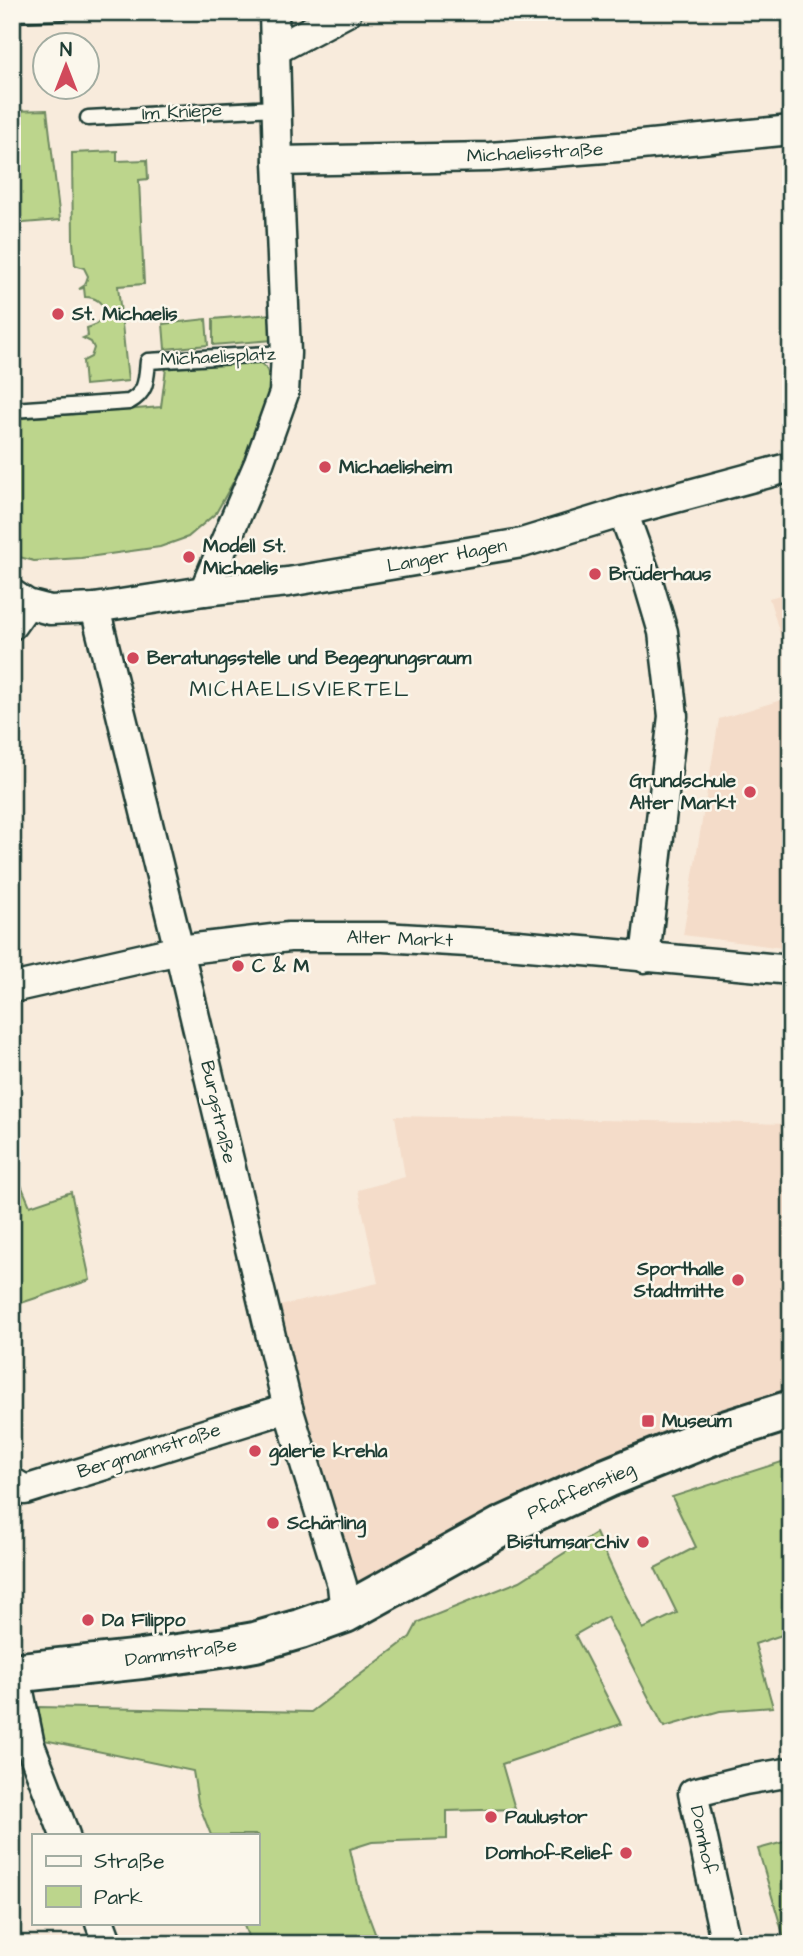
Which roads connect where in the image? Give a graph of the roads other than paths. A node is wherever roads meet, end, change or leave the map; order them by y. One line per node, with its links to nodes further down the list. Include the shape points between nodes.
1 (62, 12): 4 (lane)
2 (274, 12): 5 (street)
3 (347, 12): 5 (street)
4 (12, 15)
5 (275, 50): 6 (street)
6 (276, 108): 7 (lane, Im Kniepe); 9 (street)
7 (88, 118)
8 (791, 130): 9 (street, Michaelisstraße, via 490,157)
9 (278, 161): 10 (street, Michaelisplatz)
10 (286, 353): 11 (lane, Michaelisplatz, via 148,361 145,384 129,402); 14 (street, Michaelisplatz, via 284,393)
11 (12, 410)
12 (791, 467): 13 (street, Langer Hagen)
13 (623, 512): 14 (street, Langer Hagen, via 522,542 288,582); 18 (street, via 663,632 673,716)
14 (204, 591): 16 (street, Langer Hagen)
15 (17, 608): 16 (street, Langer Hagen)
16 (95, 608): 17 (street, Burgstraße)
17 (179, 950): 18 (street, Alter Markt, via 289,937 383,937); 20 (street, Alter Markt); 21 (street, Burgstraße)
18 (645, 958): 19 (street, Alter Markt)
19 (791, 970)
20 (12, 988)
21 (288, 1408): 23 (street, Bergmannstraße, via 25,1490); 24 (street, Burgstraße, via 342,1585)
22 (791, 1410): 24 (street, Pfaffenstieg, via 718,1433 533,1511)
23 (12, 1482)
24 (345, 1613): 25 (street, Dammstraße, via 227,1647)
25 (14, 1672): 27 (street, via 30,1745)
26 (791, 1772): 30 (street, Domhof, via 693,1793)
27 (65, 1834)
28 (100, 1924): 29 (street)
29 (108, 1944)
30 (726, 1944)

